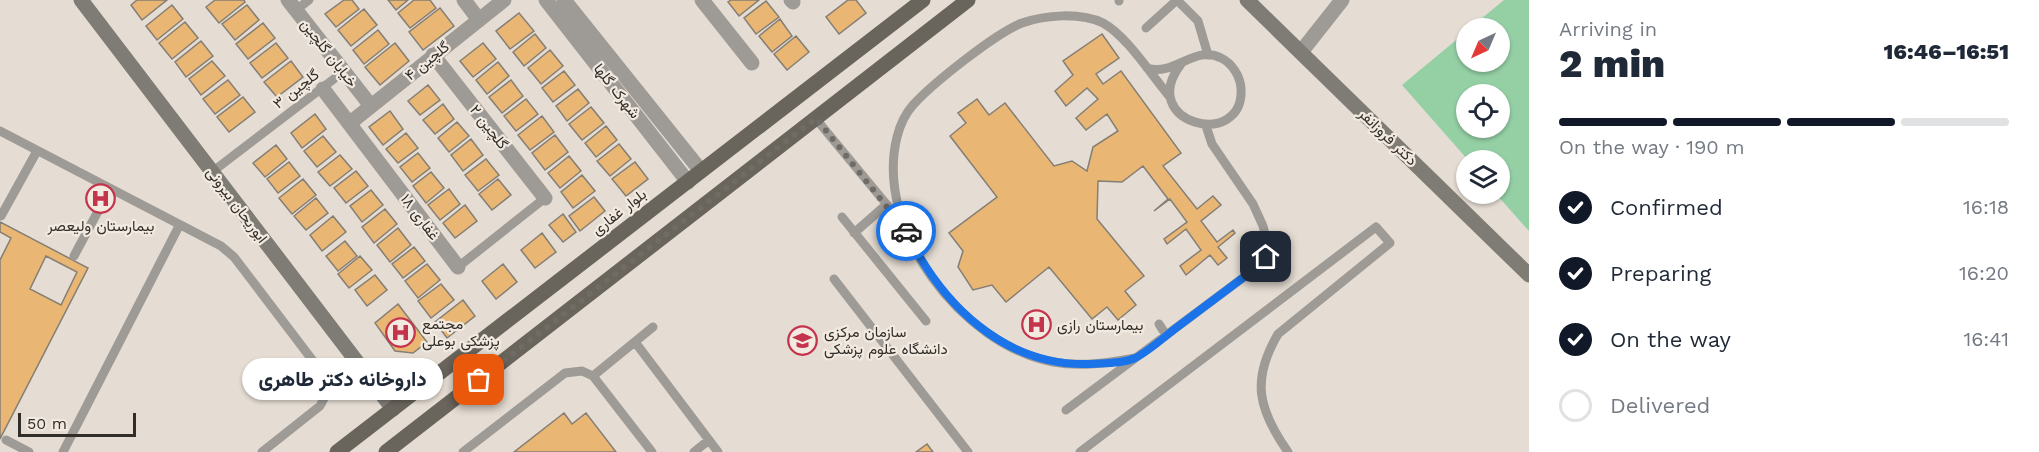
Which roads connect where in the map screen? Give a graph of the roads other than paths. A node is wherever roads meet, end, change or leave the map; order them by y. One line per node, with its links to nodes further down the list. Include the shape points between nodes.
1 (81, 0): 32 (street, ابوریحان بیرونی)
2 (309, 0): 13 (lane)
3 (464, 0): 14 (street)
4 (504, 0): 14 (street, گلچین ۴)
5 (546, 0): 33 (street, شهرک گلها)
6 (564, 0): 31 (street, شهرک گلها)
7 (702, 0): 19 (street)
8 (923, 0): 31 (main road, بلوار غفاری)
9 (968, 0): 26 (main road)
10 (1177, 0): 15 (lane); 18 (lane, via 1198,21)
11 (1247, 0): 16 (street, دکتر فروزانفر)
12 (1342, 0): 16 (street)
13 (292, 5): 22 (street, خیابان گلچین)
14 (479, 20): 17 (street, گلچین ۴)
15 (1146, 28)
16 (1300, 52): 44 (street, دکتر فروزانفر)
17 (433, 55): 25 (street, گلچین ۴); 35 (street, گلچین ۲)
18 (1208, 55): 20 (lane, via 1190,57); 28 (lane, via 1232,66 1241,87 1236,109 1218,123)
19 (752, 63)
20 (1180, 64): 21 (lane, via 1162,71); 24 (lane, via 1170,84)
21 (1146, 67): 24 (lane); 40 (lane, via 1103,23 1086,19 1044,18 1020,24 998,37 914,103 902,122 894,178)
22 (343, 72): 23 (lane, گلچین ۳); 25 (street, خیابان گلچین)
23 (323, 88): 27 (street); 32 (lane, گلچین ۳)
24 (1170, 97): 28 (lane, via 1183,118)
25 (370, 106): 27 (street, گلچین ۴)
26 (816, 118): 36 (lane); 61 (main road)
27 (350, 123): 43 (street, غفاری ۱۸)
28 (1206, 126): 49 (lane, via 1212,144 1252,204 1268,246 1266,257)
29 (0, 131): 30 (lane)
30 (37, 151): 34 (lane); 37 (lane)
31 (701, 171): 33 (main road, بلوار غفاری)
32 (212, 172): 53 (street, ابوریحان بیرونی)
33 (688, 182): 53 (main road, بلوار غفاری)
34 (110, 189): 39 (lane); 42 (lane)
35 (545, 198): 43 (lane)
36 (886, 205): 40 (lane); 41 (lane)
37 (1, 216)
38 (842, 217): 41 (lane)
39 (179, 226): 58 (lane); 59 (lane, via 221,246 234,257 328,382 328,394 320,406)
40 (905, 227): 51 (lane, via 943,293 954,306 1001,341 1052,362 1108,363)
41 (854, 233): 46 (lane)
42 (74, 256)
43 (458, 267)
44 (1529, 275)
45 (834, 279): 66 (lane)
46 (926, 321)
47 (1159, 324): 49 (lane)
48 (653, 327): 50 (lane)
49 (1166, 335): 51 (lane)
50 (635, 342): 52 (lane); 56 (lane)
51 (1135, 358): 54 (lane)
52 (592, 376): 62 (lane, via 582,371 565,373); 63 (lane)
53 (393, 409): 60 (main road, بلوار غفاری)
54 (1066, 410)
55 (6, 440): 57 (lane)
56 (709, 440): 64 (lane); 65 (lane)
57 (29, 452)
58 (63, 452)
59 (262, 452)
60 (337, 452)
61 (386, 452)
62 (463, 452)
63 (652, 452)
64 (694, 452)
65 (718, 452)
66 (968, 452)
67 (1080, 452): 68 (lane, via 1376,227 1390,243 1278,334 1266,354 1261,375 1262,402 1275,434)
68 (1288, 452)

